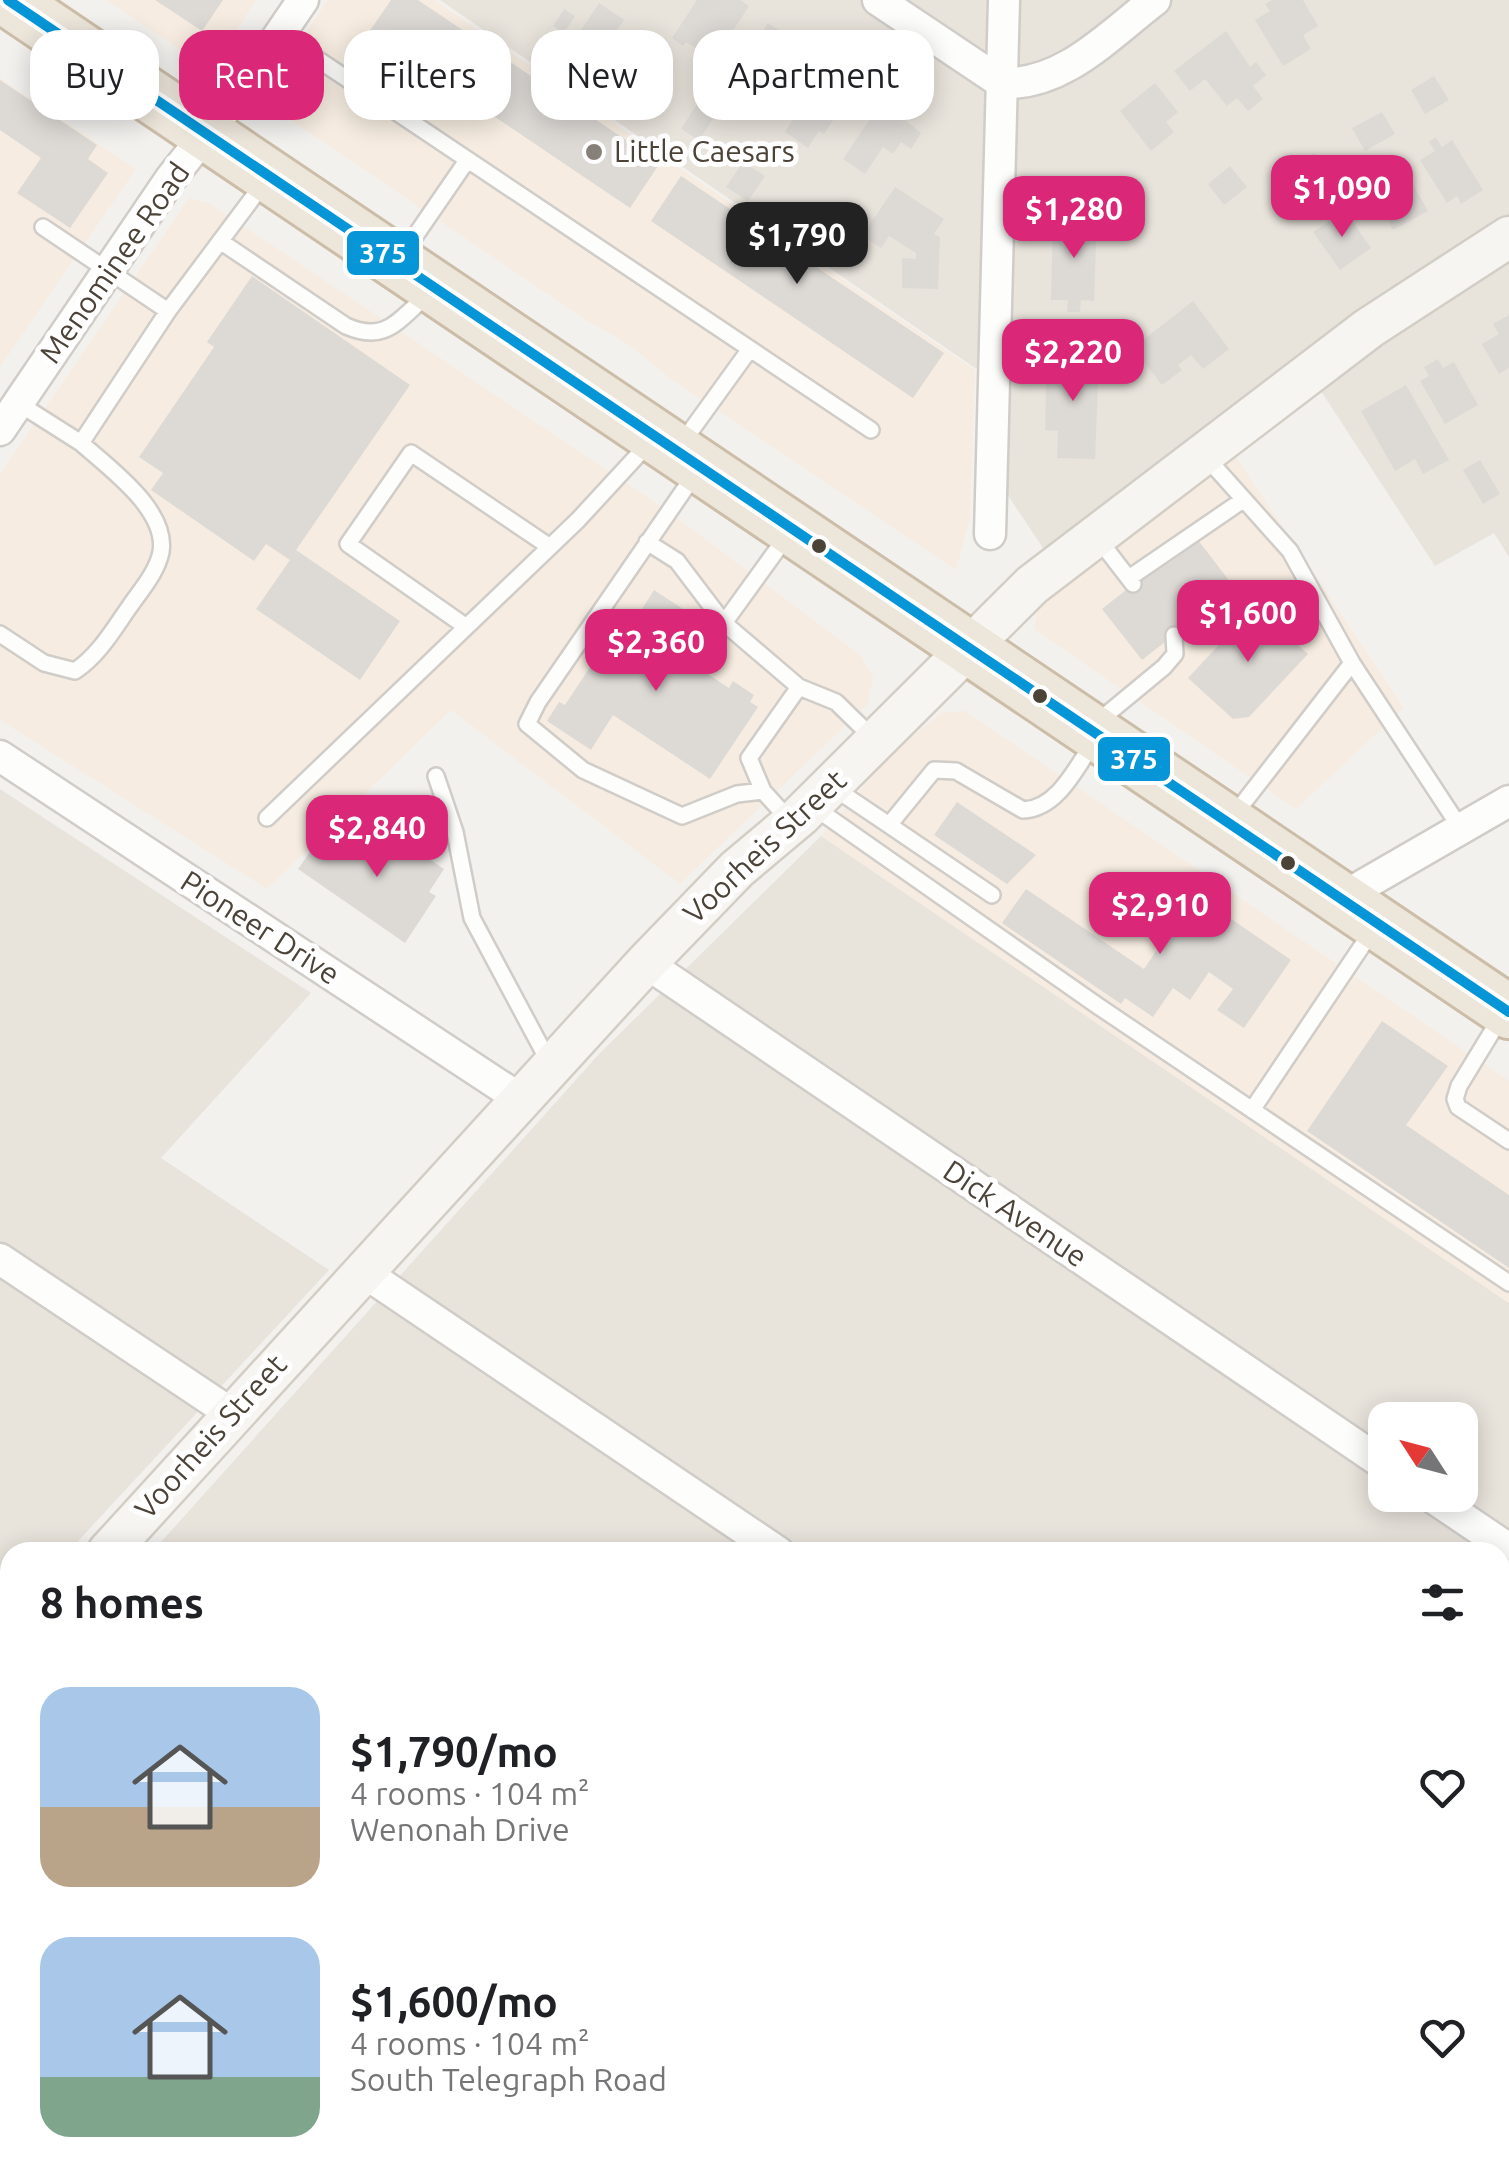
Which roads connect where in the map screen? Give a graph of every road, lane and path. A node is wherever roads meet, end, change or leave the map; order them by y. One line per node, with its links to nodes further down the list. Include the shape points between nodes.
1 (303, 0): 6 (street, Menominee Road)
2 (878, 0): 8 (street)
3 (1004, 0): 8 (street)
4 (1154, 0): 8 (street, via 1060,72)
5 (13, 1): 10 (highway)
6 (283, 30)
7 (324, 64): 11 (lane)
8 (1002, 83): 28 (street)
9 (216, 120): 10 (street, Menominee Road)
10 (206, 134): 12 (highway); 16 (street, Menominee Road)
11 (466, 162): 17 (lane); 19 (lane)
12 (269, 176): 15 (lane); 17 (highway)
13 (43, 227): 16 (lane)
14 (1509, 236): 25 (street, Voorheis Street, via 1369,328)
15 (220, 241): 17 (lane, via 366,335 381,334); 18 (lane)
16 (108, 271): 18 (lane); 20 (street, Menominee Road)
17 (417, 275): 24 (highway)
18 (168, 311): 23 (lane)
19 (750, 350): 22 (lane); 24 (lane)
20 (18, 403): 21 (street, Menominee Road); 23 (lane)
21 (0, 430)
22 (871, 430)
23 (81, 443): 34 (lane, via 152,514 162,535 160,556 92,660 75,671 44,663)
24 (677, 451): 27 (highway); 30 (lane); 31 (lane)
25 (1204, 455): 26 (lane); 29 (street, Voorheis Street)
26 (1242, 500): 29 (lane, via 1131,581); 37 (lane, via 1298,563)
27 (792, 529): 32 (lane); 36 (highway)
28 (990, 534)
29 (1096, 536): 36 (street, Voorheis Street, via 1032,585)
30 (647, 542): 32 (lane, via 677,561); 43 (lane, via 527,724 583,770 682,816)
31 (550, 547): 33 (lane); 33 (lane, via 411,453 348,544)
32 (724, 623): 38 (lane)
33 (465, 626): 46 (lane)
34 (0, 634)
35 (1174, 635): 39 (lane, via 1175,654)
36 (970, 648): 39 (highway); 40 (street, Voorheis Street)
37 (1352, 663): 47 (lane); 49 (lane)
38 (798, 686): 40 (lane, via 836,702); 43 (lane, via 749,758)
39 (1094, 731): 47 (highway); 48 (lane, via 1060,790 1035,810 1022,810 956,772 934,770)
40 (876, 741): 45 (street, Voorheis Street)
41 (0, 756): 55 (street, Pioneer Drive)
42 (436, 776): 54 (lane, via 472,918)
43 (762, 791): 45 (lane)
44 (1509, 802): 49 (street)
45 (811, 804): 48 (lane); 52 (street, Voorheis Street); 56 (lane)
46 (267, 818)
47 (1229, 822): 51 (highway)
48 (888, 825): 50 (lane)
49 (1461, 829): 51 (street)
50 (992, 894)
51 (1360, 911): 53 (highway); 56 (lane)
52 (646, 963): 54 (street, Voorheis Street); 62 (street, Dick Avenue)
53 (1507, 1011): 57 (lane, via 1455,1099)
54 (551, 1066): 55 (street, Voorheis Street)
55 (520, 1099): 59 (street, Voorheis Street)
56 (1252, 1110): 60 (lane)
57 (1509, 1141)
58 (0, 1259): 61 (street)
59 (362, 1271): 61 (street, Voorheis Street); 65 (street)
60 (1509, 1283)
61 (232, 1414): 64 (street, Voorheis Street)
62 (1368, 1453)
63 (1454, 1512): 66 (street)
64 (117, 1542)
65 (763, 1542)
66 (1499, 1542)

